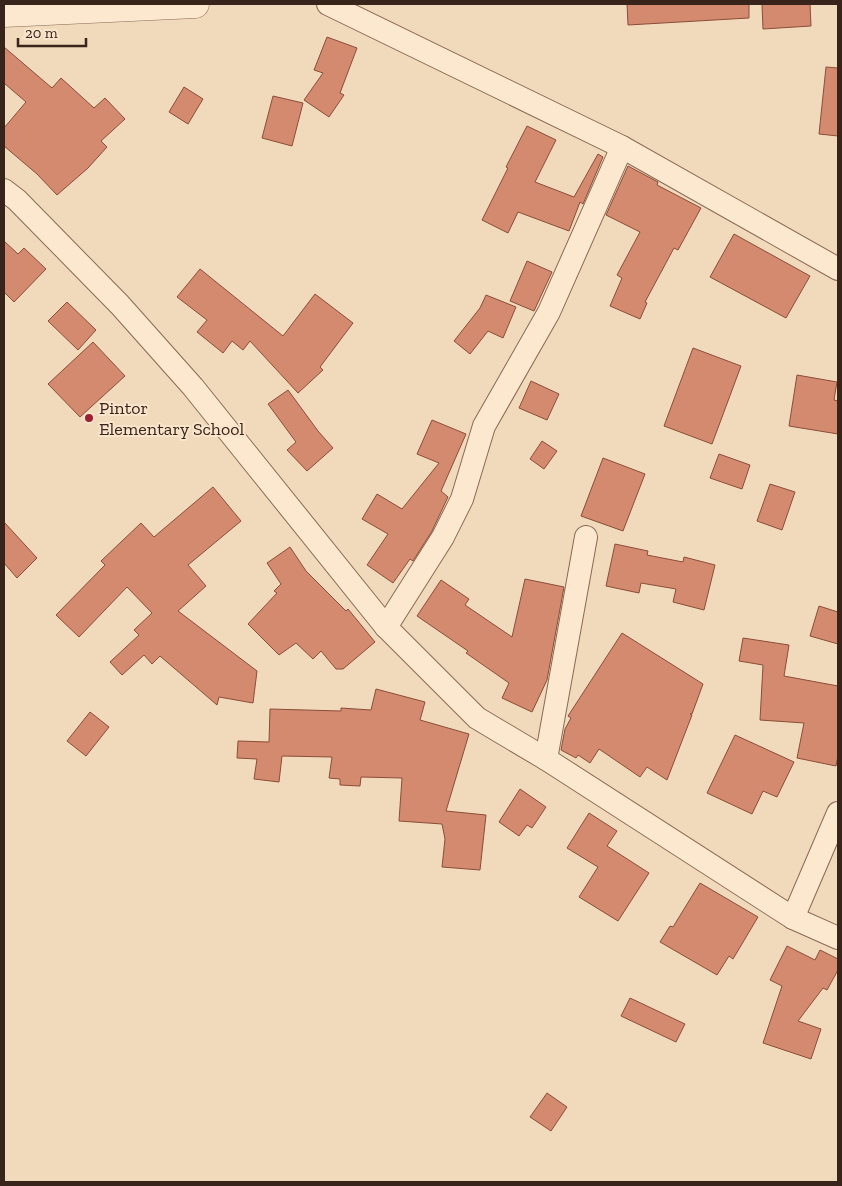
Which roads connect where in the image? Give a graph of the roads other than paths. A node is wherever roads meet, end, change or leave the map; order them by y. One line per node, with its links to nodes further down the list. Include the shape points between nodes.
1 (195, 4): 3 (street)
2 (328, 4): 4 (street)
3 (4, 13)
4 (622, 147): 6 (street); 8 (street, via 549,312 484,426 462,499 443,537)
5 (4, 190): 8 (street, via 120,305 193,387)
6 (838, 269)
7 (586, 537): 9 (street)
8 (386, 627): 9 (street, via 477,718)
9 (546, 759): 11 (street)
10 (838, 813): 11 (street)
11 (793, 918): 12 (street)
12 (838, 938)

